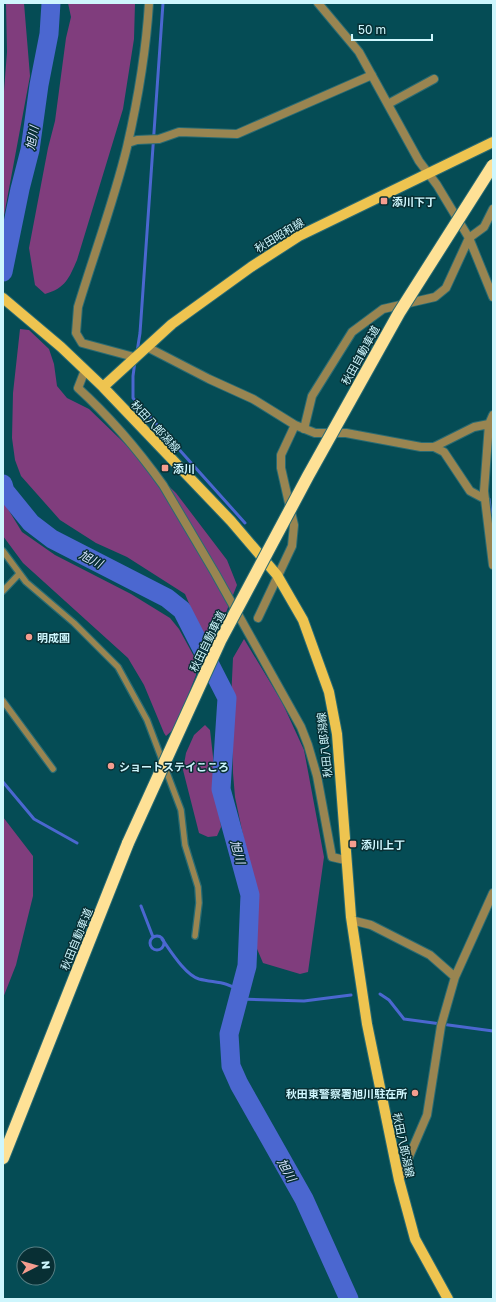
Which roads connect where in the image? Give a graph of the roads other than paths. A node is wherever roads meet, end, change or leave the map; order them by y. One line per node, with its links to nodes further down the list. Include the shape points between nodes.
1 (149, 3): 7 (street, via 138,96)
2 (318, 3): 3 (street, via 360,52)
3 (372, 75): 5 (street); 7 (street, via 238,134 179,132 159,139)
4 (434, 79): 5 (street)
5 (388, 104): 9 (street, via 419,161)
6 (493, 142): 9 (main road, 秋田昭和線)
7 (128, 143): 15 (street, via 78,307 76,332 82,343)
8 (493, 166): 37 (highway, 秋田自動車道, bridge, via 399,313 308,476 220,642 128,844)
9 (429, 174): 11 (street); 14 (main road, 秋田昭和線, via 299,236 172,324)
10 (493, 209): 11 (street, via 484,227)
11 (469, 238): 12 (street); 20 (street, via 446,288 440,293 427,300 384,309 352,332 312,396)
12 (493, 297)
13 (3, 298): 16 (main road, 秋田八郎潟線)
14 (147, 346): 15 (main road, 秋田昭和線); 19 (street, via 253,399)
15 (134, 357): 17 (main road, 秋田昭和線)
16 (85, 370): 17 (main road, 秋田八郎潟線); 32 (street, via 78,388 145,459 163,485 284,694 308,744 332,857)
17 (103, 387): 27 (main road, 秋田八郎潟線, via 231,521)
18 (493, 414): 21 (street)
19 (296, 425): 20 (street); 27 (street, via 281,455 281,468 294,525 294,538)
20 (304, 429): 22 (street, via 315,433 346,433 421,447)
21 (491, 431): 22 (street, via 474,427); 23 (street)
22 (434, 447): 23 (street, via 444,452 470,491)
23 (485, 499): 25 (street)
24 (3, 551): 26 (lane)
25 (493, 565)
26 (19, 574): 28 (lane); 35 (lane, via 118,667 147,720 181,810 185,845 198,887)
27 (277, 575): 29 (street); 32 (main road, 秋田八郎潟線, via 303,620 329,692 337,734)
28 (3, 591)
29 (258, 618)
30 (3, 701): 31 (lane)
31 (53, 769)
32 (345, 860): 34 (main road, 秋田八郎潟線)
33 (493, 893): 36 (street)
34 (351, 920): 36 (street, via 371,925 430,955); 38 (main road, 秋田八郎潟線, via 367,1024)
35 (195, 936)
36 (455, 977): 38 (street, via 442,1023 427,1114)
37 (3, 1158)
38 (399, 1180): 39 (main road, 秋田八郎潟線, via 415,1239)
39 (448, 1299)

